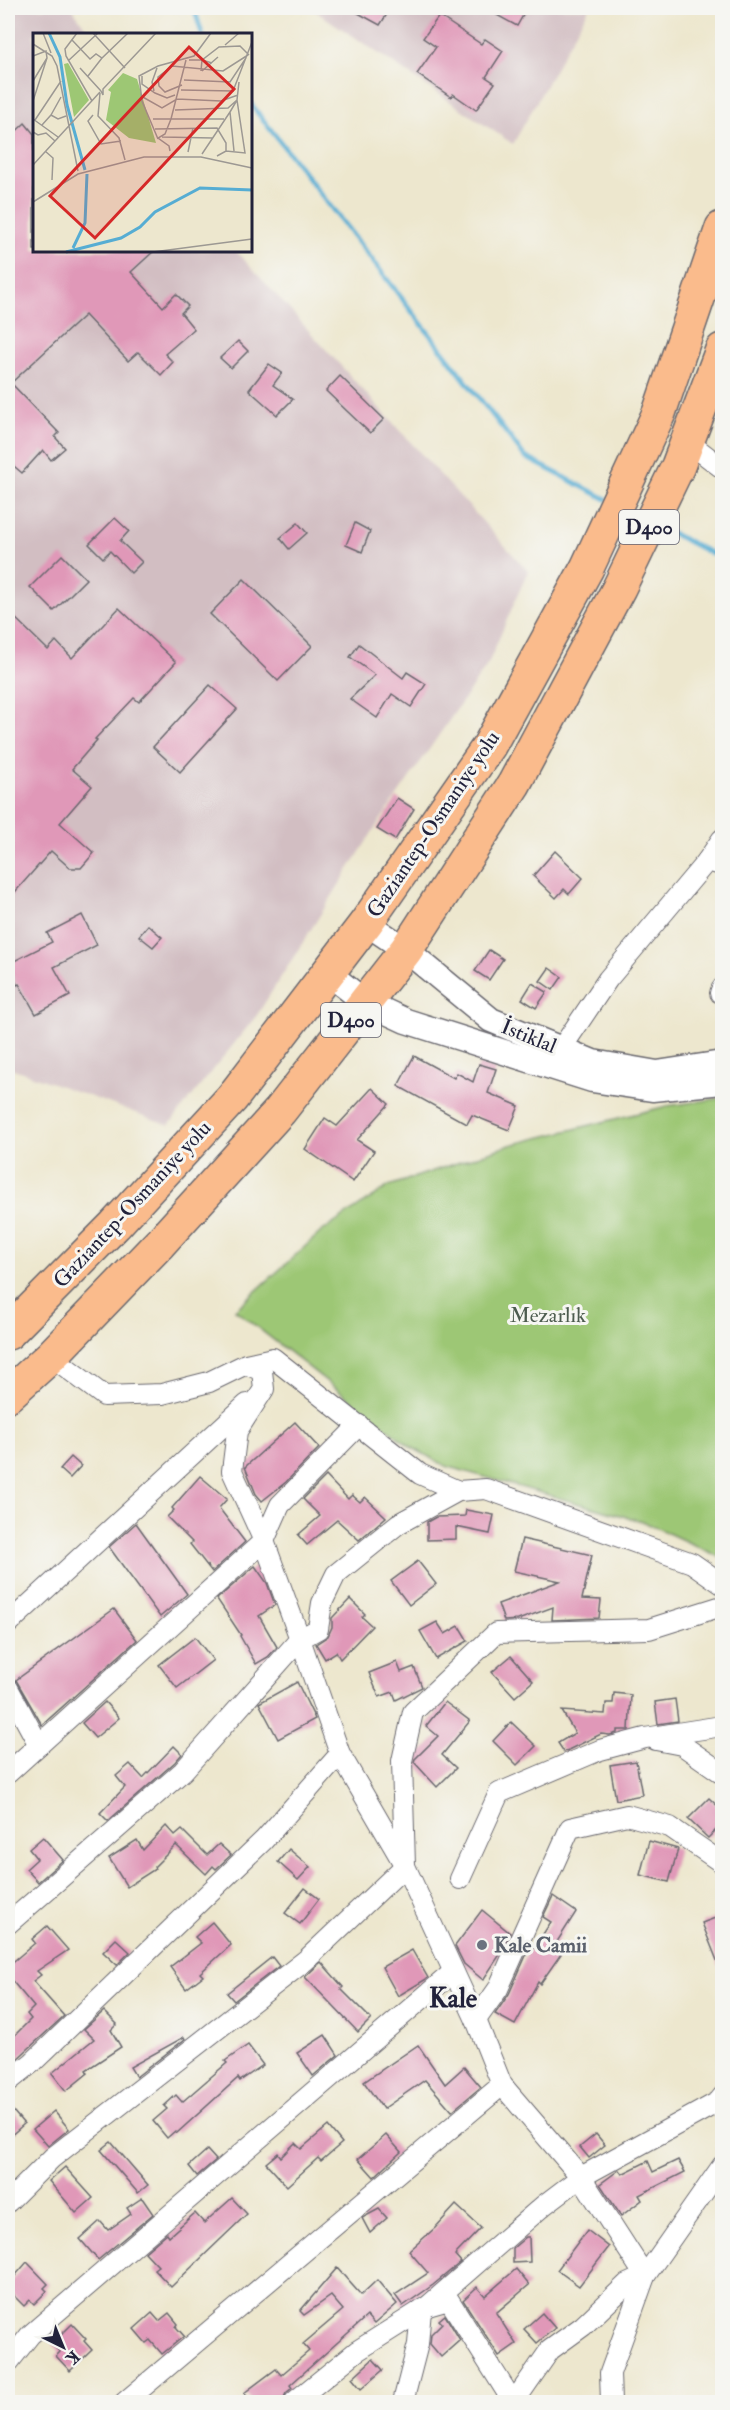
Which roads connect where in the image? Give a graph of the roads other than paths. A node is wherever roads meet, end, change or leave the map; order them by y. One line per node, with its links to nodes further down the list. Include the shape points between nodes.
1 (723, 228): 7 (highway, Gaziantep-Osmaniye yolu / D400, via 659,413 587,568 489,746)
2 (723, 350): 3 (highway, Gaziantep-Osmaniye yolu / D400)
3 (683, 454): 4 (street); 8 (highway, Gaziantep-Osmaniye yolu / D400, via 619,588 514,784)
4 (723, 468)
5 (723, 839): 6 (street)
6 (715, 863): 11 (street, via 608,979)
7 (366, 923): 8 (street, İstiklal); 9 (highway, Gaziantep-Osmaniye yolu / D400)
8 (406, 950): 10 (highway, Gaziantep-Osmaniye yolu / D400); 11 (street, İstiklal, via 491,1020)
9 (328, 973): 10 (street); 14 (highway, Gaziantep-Osmaniye yolu / D400, via 232,1098 115,1226)
10 (365, 1002): 13 (street, via 406,1021 592,1080 652,1089); 15 (highway, Gaziantep-Osmaniye yolu / D400, via 280,1112)
11 (561, 1049): 12 (street, İstiklal, via 593,1062 657,1073)
12 (723, 1063)
13 (723, 1082)
14 (8, 1333)
15 (51, 1356): 16 (street, via 104,1396 162,1394 209,1382); 18 (highway, Gaziantep-Osmaniye yolu / D400)
16 (246, 1364): 17 (street, via 262,1371); 19 (street, via 273,1358)
17 (264, 1389): 21 (street, via 237,1431 232,1471); 24 (street)
18 (8, 1395)
19 (359, 1425): 20 (street, via 420,1474); 21 (street, via 280,1505)
20 (458, 1491): 22 (street, via 486,1489 692,1563); 25 (street, via 398,1524 336,1574 322,1603 318,1629)
21 (264, 1540): 25 (street); 29 (street)
22 (723, 1584)
23 (723, 1606): 34 (street, via 649,1629 496,1633 413,1712 402,1761)
24 (8, 1624)
25 (300, 1638): 30 (street); 36 (street, via 183,1770)
26 (8, 1688): 29 (street)
27 (723, 1726): 28 (street)
28 (645, 1738): 32 (street, via 681,1745); 35 (street, via 600,1750 499,1793)
29 (39, 1745): 31 (street)
30 (340, 1754): 34 (street); 39 (street, via 264,1840)
31 (8, 1773)
32 (723, 1773)
33 (723, 1863): 38 (street, via 670,1827 627,1815 570,1828 498,1989)
34 (405, 1866): 37 (street); 44 (street, via 306,1960 52,2158)
35 (460, 1879)
36 (8, 1923)
37 (453, 1972): 38 (street); 47 (street, via 30,2336)
38 (476, 2020): 40 (street)
39 (8, 2082)
40 (502, 2085): 43 (street); 48 (street)
41 (723, 2097): 43 (street)
42 (723, 2166): 45 (street)
43 (581, 2177): 45 (street); 46 (street)
44 (8, 2202)
45 (645, 2276): 51 (street, via 627,2284 583,2326 550,2350); 52 (street, via 610,2373)
46 (424, 2308): 49 (street, via 357,2351); 50 (street); 51 (street, via 448,2300)
47 (8, 2363)
48 (124, 2403)
49 (294, 2403)
50 (403, 2403)
51 (513, 2403)
52 (611, 2403)

